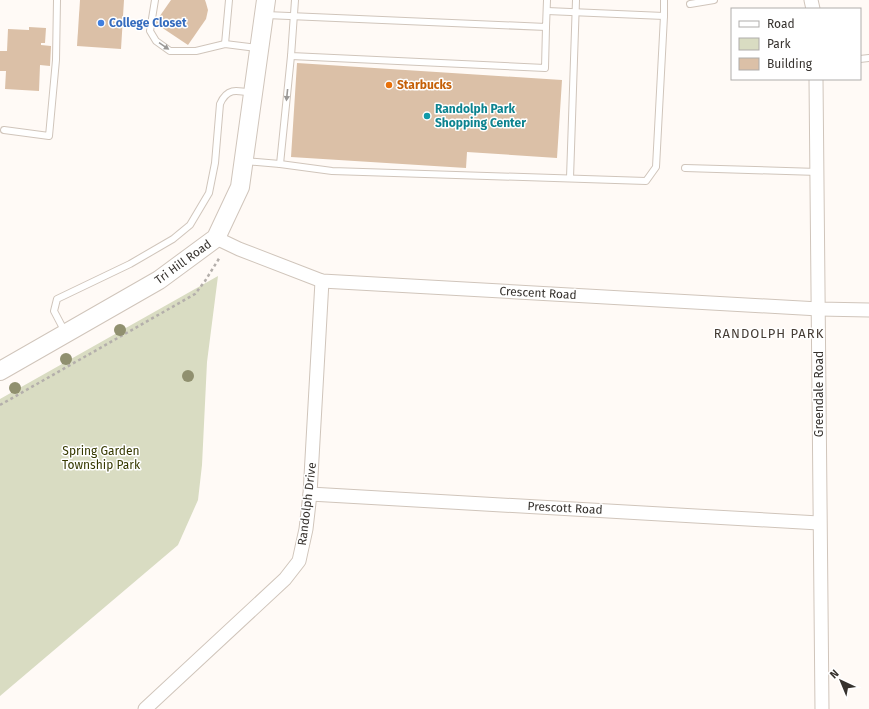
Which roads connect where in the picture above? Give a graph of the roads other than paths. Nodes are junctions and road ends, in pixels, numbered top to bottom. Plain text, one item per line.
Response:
1 (57, 0) edge
2 (155, 0) edge
3 (229, 0) edge
4 (295, 0) edge
5 (547, 0) edge
6 (576, 0) edge
7 (664, 0) edge
8 (714, 0) edge
9 (690, 4) dead end
10 (265, 7) edge
11 (547, 11) junction
12 (576, 13) junction
13 (294, 16) junction
14 (664, 16) junction
15 (546, 27) junction
16 (225, 44) junction
17 (260, 48) junction
18 (291, 56) junction
19 (816, 80) edge
20 (253, 93) junction
21 (4, 130) dead end
22 (244, 161) junction
23 (280, 164) junction
24 (685, 168) dead end
25 (818, 172) junction
26 (570, 178) junction
27 (222, 241) junction
28 (322, 281) junction
29 (820, 309) junction
30 (869, 310) edge
31 (66, 334) junction
32 (0, 371) edge
33 (310, 494) junction
34 (819, 523) junction
35 (145, 709) edge
36 (822, 709) edge

1 - 21 lane
2 -> 16 lane
3 - 16 lane
4 - 13 lane
5 - 11 lane
6 - 12 lane
7 - 14 lane
8 - 9 lane
10 - 13 lane
10 - 17 street, Tri Hill Road
11 - 12 lane
11 - 15 lane
12 - 14 lane
12 - 26 lane
13 - 15 lane
13 - 18 lane
14 - 26 lane
15 - 18 lane
16 - 17 lane
17 - 20 street, Tri Hill Road
18 -> 23 lane
19 - 25 street, Greendale Road
20 - 22 street, Tri Hill Road
20 - 31 lane
22 - 23 lane
22 - 27 street, Tri Hill Road
23 - 26 lane
24 - 25 lane
25 - 29 street, Greendale Road
27 - 28 street, Crescent Road
27 - 31 street, Tri Hill Road
28 - 29 street, Crescent Road
28 - 33 street, Randolph Drive
29 - 30 street, Crescent Road
29 - 34 street, Greendale Road
31 - 32 street, Tri Hill Road
33 - 34 street, Prescott Road
33 - 35 street, Randolph Drive
34 - 36 street, Greendale Road

